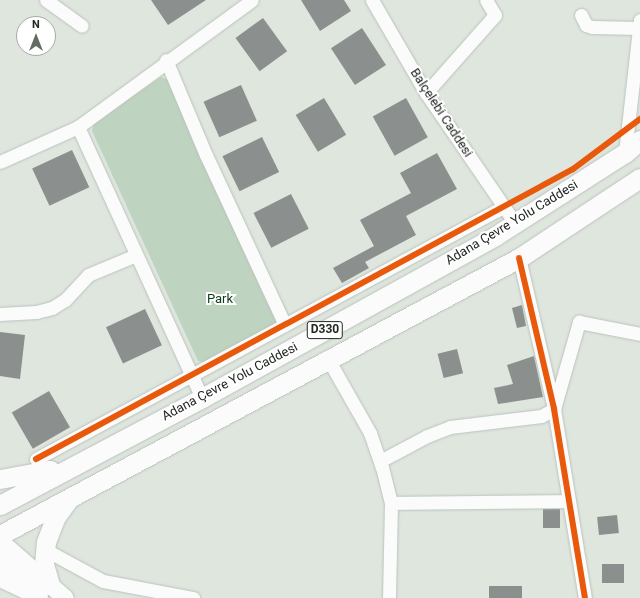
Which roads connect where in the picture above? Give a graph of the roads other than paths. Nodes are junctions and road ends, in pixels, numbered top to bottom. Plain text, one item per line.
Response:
1 (46, 0) edge
2 (252, 0) edge
3 (372, 0) edge
4 (486, 0) edge
5 (581, 15) dead end
6 (639, 24) edge
7 (82, 26) dead end
8 (166, 60) junction
9 (426, 93) junction
10 (78, 127) junction
11 (640, 140) edge
12 (625, 153) junction
13 (0, 162) edge
14 (640, 178) edge
15 (503, 207) junction
16 (515, 223) junction
17 (136, 255) junction
18 (519, 258) junction
19 (0, 314) edge
20 (285, 325) junction
21 (640, 334) edge
22 (328, 359) junction
23 (192, 376) junction
24 (202, 398) junction
25 (554, 409) junction
26 (36, 459) dead end
27 (380, 461) junction
28 (76, 463) junction
29 (0, 479) edge
30 (71, 497) junction
31 (568, 501) junction
32 (391, 503) junction
33 (0, 505) edge
34 (0, 535) edge
35 (0, 541) edge
36 (44, 549) junction
37 (0, 561) edge
38 (0, 577) edge
39 (43, 592) edge
40 (144, 594) edge
41 (65, 598) edge
42 (193, 598) edge
43 (389, 598) edge
44 (585, 598) edge

1 - 7 street
2 - 8 street
3 - 9 street, Balçelebi Caddesi
4 - 9 street
5 - 6 street
6 - 12 street
8 - 10 street
8 - 20 street
9 - 15 street, Balçelebi Caddesi
10 - 13 street
10 - 17 street
11 - 12 highway, Adana Çevre Yolu Caddesi / D330
12 - 16 highway, Adana Çevre Yolu Caddesi / D330
14 - 18 highway, Adana Çevre Yolu Caddesi / D330
15 - 16 street, Balçelebi Caddesi
15 - 20 street
16 - 24 highway, Adana Çevre Yolu Caddesi / D330
17 - 19 street
17 - 23 street
18 - 22 highway, Adana Çevre Yolu Caddesi / D330
18 - 25 street
20 - 23 street
21 - 25 street
22 - 27 street
22 - 30 highway, Adana Çevre Yolu Caddesi / D330
23 - 24 street
23 - 26 street
24 - 28 highway, Adana Çevre Yolu Caddesi / D330
25 - 27 street
25 - 31 street
27 - 32 street
28 - 29 highway
28 - 33 highway, Adana Çevre Yolu Caddesi / D330
30 - 34 highway, Adana Çevre Yolu Caddesi / D330
30 - 36 highway
31 - 32 street
31 - 44 street
32 - 43 street
35 - 39 main road
36 - 39 highway
36 - 40 street
37 - 39 main road
38 - 39 highway
39 - 41 main road
40 - 42 street

